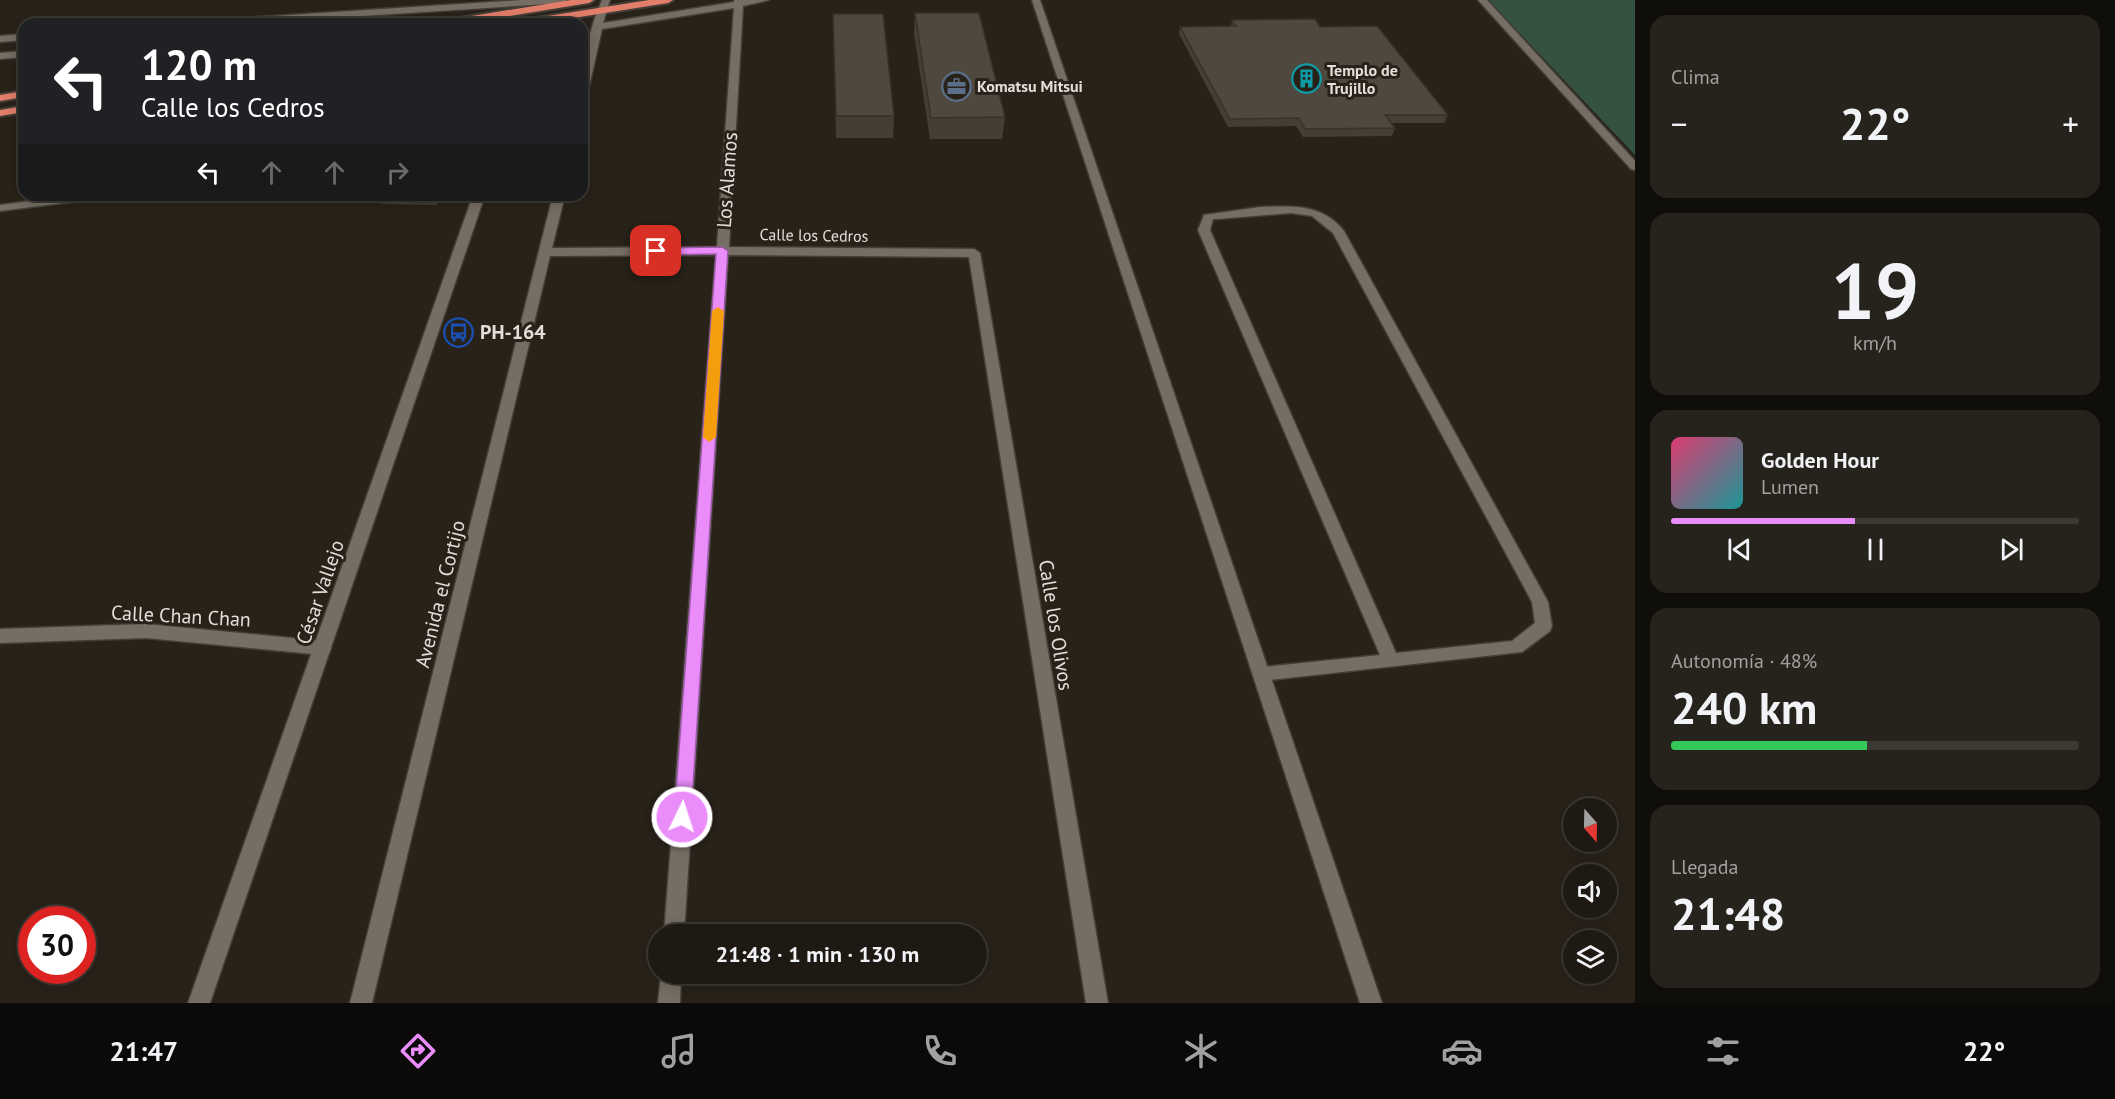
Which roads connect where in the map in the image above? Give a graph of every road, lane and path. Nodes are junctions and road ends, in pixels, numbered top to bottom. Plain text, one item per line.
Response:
1 (562, 0) edge
2 (589, 0) edge
3 (606, 0) edge
4 (668, 0) edge
5 (765, 0) edge
6 (1036, 0) edge
7 (1482, 0) edge
8 (738, 2) edge
9 (601, 10) junction
10 (287, 18) edge
11 (479, 18) edge
12 (556, 18) edge
13 (598, 27) junction
14 (18, 38) edge
15 (0, 39) edge
16 (18, 54) edge
17 (0, 56) edge
18 (588, 70) edge
19 (18, 95) edge
20 (0, 98) edge
21 (18, 110) edge
22 (0, 113) edge
23 (1635, 167) edge
24 (55, 201) edge
25 (477, 201) edge
26 (558, 201) edge
27 (0, 208) edge
28 (722, 251) junction
29 (546, 252) junction
30 (974, 253) joint
31 (0, 636) edge
32 (323, 648) junction
33 (1391, 660) junction
34 (1262, 674) junction
35 (675, 924) edge
36 (670, 984) edge
37 (199, 1003) edge
38 (361, 1003) edge
39 (669, 1003) edge
40 (1097, 1003) edge
41 (1371, 1003) edge

1 - 10 street
2 - 11 highway
3 - 9 street
4 - 9 highway
5 - 8 street
6 - 34 street
7 - 23 street
8 - 13 street
8 - 28 street, Los Alamos
9 - 12 highway
9 - 13 street
13 - 18 street
14 - 15 street
16 - 17 street
19 - 20 highway
21 - 22 highway
24 - 27 street
25 - 32 street, César Vallejo
26 - 29 street, Avenida el Cortijo
28 - 29 street, Calle los Cedros
28 - 30 street, Calle los Cedros
28 - 35 street, Los Alamos
29 - 38 street, Avenida el Cortijo
30 - 40 street, Calle los Olivos
31 - 32 street, Calle Chan Chan
32 - 37 street, César Vallejo
33 - 33 street
33 - 34 street
34 - 41 street
36 - 39 street

